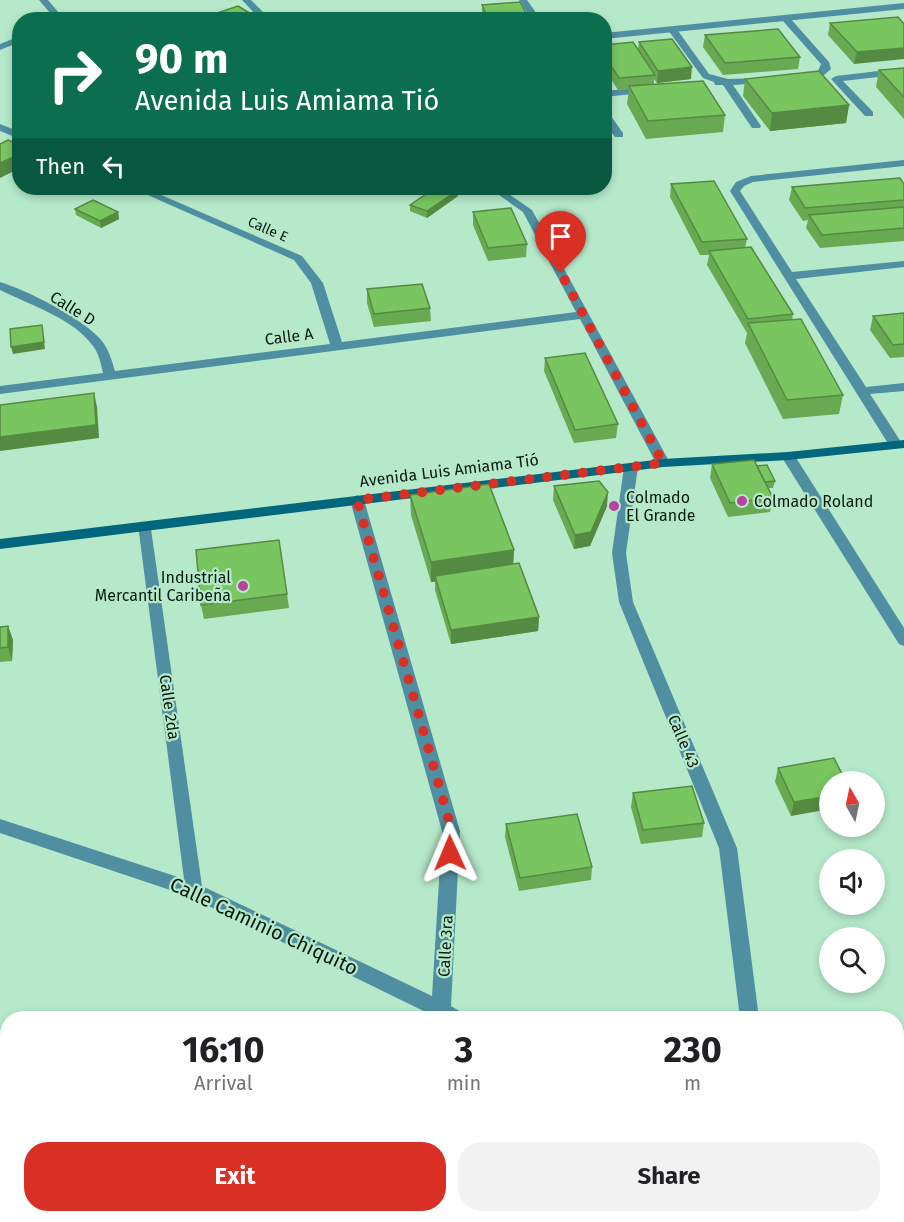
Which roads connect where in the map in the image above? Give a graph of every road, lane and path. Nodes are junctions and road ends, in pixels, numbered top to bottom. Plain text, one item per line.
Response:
1 (43, 0) edge
2 (246, 0) edge
3 (878, 0) edge
4 (904, 6) edge
5 (886, 8) junction
6 (54, 12) edge
7 (259, 12) edge
8 (786, 19) junction
9 (673, 30) junction
10 (612, 35) edge
11 (826, 69) junction
12 (904, 71) edge
13 (836, 79) junction
14 (726, 82) junction
15 (704, 84) edge
16 (660, 88) edge
17 (612, 93) edge
18 (869, 114) dead end
19 (612, 125) edge
20 (756, 126) dead end
21 (619, 135) dead end
22 (904, 163) edge
23 (153, 195) edge
24 (504, 195) edge
25 (904, 264) edge
26 (789, 276) junction
27 (0, 286) edge
28 (583, 315) junction
29 (337, 346) junction
30 (110, 375) junction
31 (904, 387) edge
32 (0, 390) edge
33 (863, 392) junction
34 (900, 444) edge
35 (788, 456) junction
36 (663, 463) junction
37 (631, 467) junction
38 (357, 500) junction
39 (145, 525) junction
40 (0, 544) edge
41 (904, 640) edge
42 (0, 826) edge
43 (194, 890) junction
44 (441, 1011) edge
45 (447, 1011) edge
46 (749, 1011) edge

1 - 6 street
2 - 7 street
3 - 5 street
4 - 5 street
5 - 8 street
8 - 9 street
8 - 11 street
9 - 10 street
9 - 14 street
11 - 13 street
11 - 14 street
12 - 13 street
13 - 18 street
14 - 15 street
14 - 20 street
16 - 17 street
19 - 21 street
22 - 26 street
23 - 29 street, Calle E
24 - 28 street
25 - 26 street
26 - 33 street
27 - 30 street, Calle D
28 - 29 street, Calle A
28 - 36 street
29 - 30 street, Calle A
30 - 32 street, Calle A
31 - 33 street
33 - 34 street
34 - 35 main road, Avenida Luis Amiama Tió
35 - 36 main road, Avenida Luis Amiama Tió
35 - 41 street
36 - 37 main road, Avenida Luis Amiama Tió
37 - 38 main road, Avenida Luis Amiama Tió
37 - 46 street, Calle 43
38 - 39 main road, Avenida Luis Amiama Tió
38 - 45 street, Calle 3ra
39 - 40 main road, Avenida Luis Amiama Tió
39 - 43 street, Calle 2da
42 - 43 street, Calle Caminio Chiquito
43 - 44 street, Calle Caminio Chiquito

